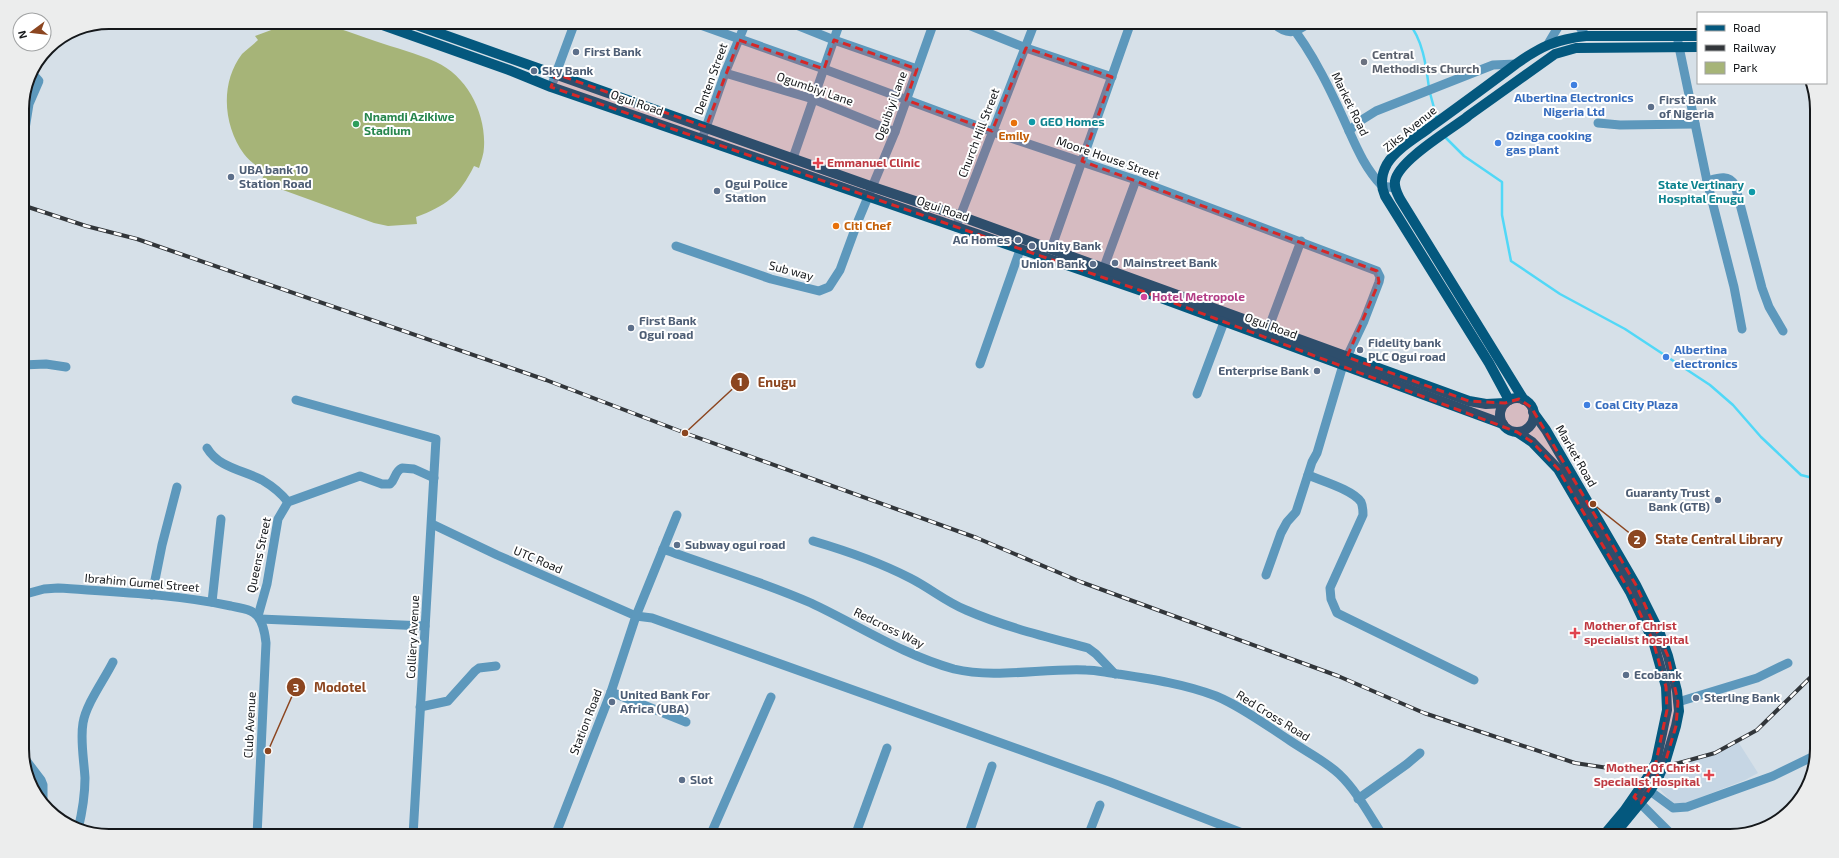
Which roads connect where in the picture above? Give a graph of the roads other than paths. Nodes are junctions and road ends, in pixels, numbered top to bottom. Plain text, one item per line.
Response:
1 (394, 29) edge
2 (428, 29) edge
3 (572, 29) edge
4 (710, 29) edge
5 (743, 29) edge
6 (806, 29) edge
7 (838, 29) edge
8 (931, 29) edge
9 (978, 29) edge
10 (1033, 29) edge
11 (1129, 29) edge
12 (1281, 29) edge
13 (1299, 29) edge
14 (1558, 29) edge
15 (1581, 29) edge
16 (1296, 31) junction
17 (1678, 35) junction
18 (1586, 36) junction
19 (1697, 36) edge
20 (739, 40) junction
21 (834, 40) junction
22 (1548, 44) junction
23 (1678, 46) junction
24 (1697, 47) edge
25 (1026, 48) junction
26 (773, 52) joint
27 (1516, 64) junction
28 (824, 69) junction
29 (917, 69) junction
30 (725, 73) junction
31 (556, 74) junction
32 (36, 77) edge
33 (1112, 77) junction
34 (551, 87) junction
35 (31, 94) edge
36 (813, 99) junction
37 (906, 100) junction
38 (1598, 123) dead end
39 (1695, 124) junction
40 (706, 127) junction
41 (992, 131) junction
42 (1349, 131) junction
43 (895, 132) junction
44 (702, 139) junction
45 (793, 158) junction
46 (1082, 161) junction
47 (1136, 180) junction
48 (1707, 181) junction
49 (1382, 186) junction
50 (873, 187) junction
51 (1395, 188) junction
52 (868, 196) junction
53 (960, 216) junction
54 (956, 227) junction
55 (1301, 241) junction
56 (676, 246) dead end
57 (1051, 249) junction
58 (1020, 250) junction
59 (1104, 267) junction
60 (1224, 322) junction
61 (1269, 327) junction
62 (1742, 329) dead end
63 (1783, 331) dead end
64 (1345, 361) junction
65 (980, 364) dead end
66 (29, 365) edge
67 (66, 367) dead end
68 (1197, 394) dead end
69 (296, 400) dead end
70 (1524, 400) junction
71 (1507, 402) junction
72 (1533, 412) junction
73 (1503, 424) junction
74 (1518, 432) junction
75 (207, 448) dead end
76 (1308, 475) junction
77 (434, 478) junction
78 (177, 487) dead end
79 (288, 502) junction
80 (677, 515) dead end
81 (221, 519) dead end
82 (432, 524) junction
83 (814, 541) dead end
84 (663, 549) junction
85 (1266, 575) dead end
86 (29, 594) edge
87 (152, 595) junction
88 (212, 602) junction
89 (636, 616) junction
90 (259, 618) junction
91 (425, 626) junction
92 (113, 662) dead end
93 (1788, 663) dead end
94 (496, 666) dead end
95 (1115, 674) junction
96 (1474, 680) dead end
97 (610, 692) junction
98 (772, 697) dead end
99 (1678, 702) junction
100 (420, 707) junction
101 (686, 722) dead end
102 (887, 748) dead end
103 (1420, 753) dead end
104 (1809, 759) edge
105 (1661, 763) junction
106 (992, 766) dead end
107 (32, 768) edge
108 (1654, 776) junction
109 (1650, 792) junction
110 (43, 794) edge
111 (1358, 799) junction
112 (1637, 800) junction
113 (1100, 805) dead end
114 (79, 823) edge
115 (257, 829) edge
116 (413, 829) edge
117 (558, 829) edge
118 (713, 829) edge
119 (858, 829) edge
120 (970, 829) edge
121 (1091, 829) edge
122 (1232, 829) edge
123 (1378, 829) edge
124 (1609, 829) edge
125 (1618, 829) edge
126 (1666, 829) edge

1 - 34 main road, Ogui Road
2 - 31 main road, Ogui Road
3 - 31 street
4 - 20 street, Denten Street
5 - 20 street, Denten Street
6 - 21 street
7 - 21 street
8 - 29 street, Oguibiyi Lane
9 - 25 street
10 - 25 street, Church Hill Street
11 - 33 street
12 - 16 street
13 - 16 street
14 - 22 street
15 - 18 street
16 - 42 street, Market Road
17 - 18 main road, Ziks Avenue
17 - 19 main road, Ziks Avenue
17 - 23 street
18 - 22 main road, Ziks Avenue
20 - 26 street, Denten Street
20 - 30 street, Denten Street
21 - 28 street
21 - 29 street
22 - 27 main road, Ziks Avenue
23 - 24 main road, Ziks Avenue
23 - 39 street
23 - 51 main road, Ziks Avenue
25 - 33 street
25 - 41 street, Church Hill Street
26 - 28 street, Moore House Street
27 - 42 street
27 - 49 main road, Ziks Avenue
28 - 36 street
28 - 37 street, Moore House Street
29 - 37 street, Oguibiyi Lane
30 - 36 street, Ogumbiyi Lane
30 - 40 street, Denten Street
31 - 34 street
31 - 40 main road, Ogui Road
32 - 35 street
33 - 46 street
34 - 44 main road, Ogui Road
36 - 43 street, Ogumbiyi Lane
36 - 45 street
37 - 41 street, Moore House Street
37 - 43 street, Oguibiyi Lane
38 - 39 street
39 - 48 street
40 - 44 street, Denten Street
40 - 45 main road, Ogui Road
41 - 46 street, Moore House Street
41 - 53 street, Church Hill Street
42 - 49 street, Market Road
43 - 50 street, Oguibiyi Lane
44 - 52 main road, Ogui Road
45 - 50 main road, Ogui Road
46 - 47 street, Moore House Street
46 - 57 street
47 - 55 street, Moore House Street
47 - 59 street
48 - 62 street
48 - 63 street
49 - 51 street
49 - 71 main road
50 - 52 street, Oguibiyi Lane
50 - 53 main road, Ogui Road
51 - 70 main road
52 - 54 main road, Ogui Road
52 - 56 street, Sub way
53 - 54 street, Church Hill Street
53 - 57 main road, Ogui Road
54 - 58 main road, Ogui Road
55 - 61 street
55 - 64 street, Moore House Street
57 - 59 main road, Ogui Road
58 - 60 main road, Ogui Road
58 - 65 street
59 - 61 main road, Ogui Road
60 - 64 main road, Ogui Road
60 - 68 street
61 - 64 main road, Ogui Road
64 - 71 main road, Ogui Road
64 - 73 main road, Ogui Road
64 - 76 street
66 - 67 street
69 - 77 street, Colliery Avenue
70 - 71 main road
70 - 72 main road
71 - 73 main road
72 - 74 main road
72 - 99 main road, Market Road
73 - 74 main road
74 - 105 main road, Market Road
75 - 79 street
76 - 85 street
76 - 96 street
77 - 79 street
77 - 82 street, Colliery Avenue
78 - 87 street
79 - 90 street, Queens Street
80 - 84 street, Station Road
81 - 88 street
82 - 89 street, UTC Road
82 - 91 street, Colliery Avenue
83 - 95 street
84 - 89 street, Station Road
84 - 95 street, Redcross Way
86 - 87 street, Ibrahim Gumel Street
87 - 88 street, Ibrahim Gumel Street
88 - 90 street, Ibrahim Gumel Street
89 - 97 street, Station Road
89 - 122 street, UTC Road
90 - 91 street, Ibrahim Gumel Street
90 - 115 street, Club Avenue
91 - 100 street, Colliery Avenue
92 - 114 street
93 - 99 street
94 - 100 street
95 - 111 street, Red Cross Road
97 - 101 street
97 - 117 street, Station Road
98 - 118 street
99 - 105 main road, Market Road
100 - 116 street, Colliery Avenue
102 - 119 street
103 - 111 street
104 - 109 street
105 - 108 main road, Market Road, bridge
106 - 120 street
107 - 110 street
108 - 109 main road, Market Road
108 - 112 main road, Market Road
109 - 112 main road, Market Road
111 - 123 street, Red Cross Road
112 - 124 main road, Market Road
112 - 125 main road, Market Road
112 - 126 street
113 - 121 street

